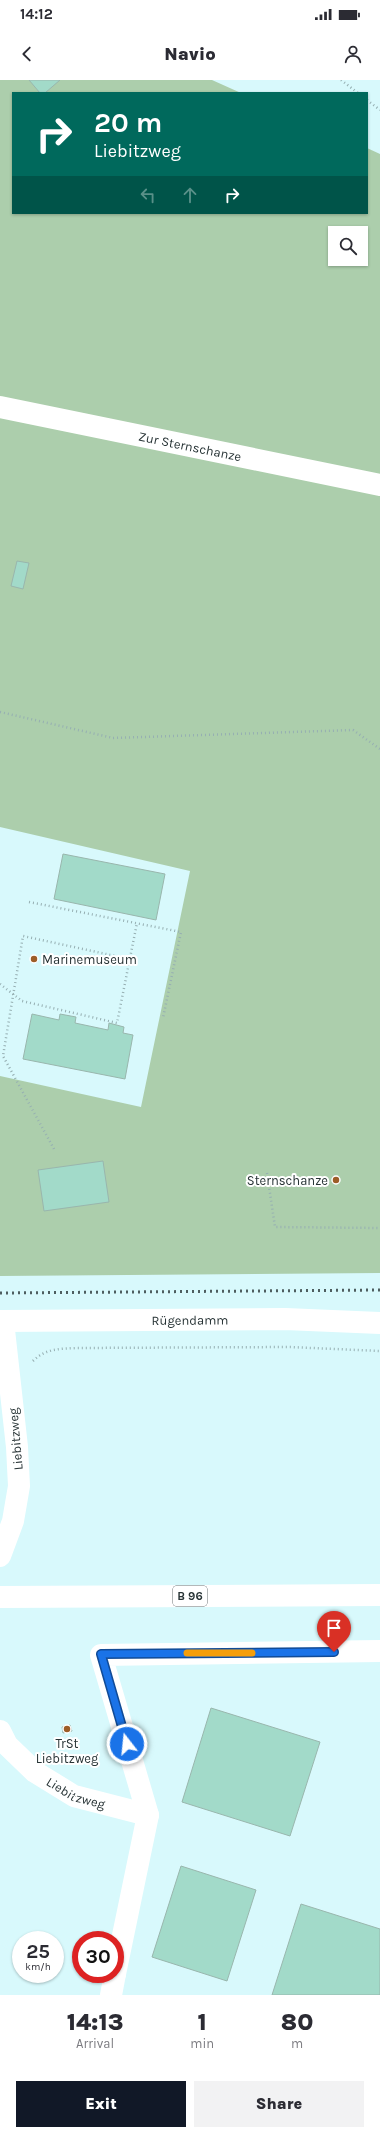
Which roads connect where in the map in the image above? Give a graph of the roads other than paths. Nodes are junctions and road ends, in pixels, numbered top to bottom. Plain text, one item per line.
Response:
1 (0, 407) edge
2 (380, 485) edge
3 (1, 1321) edge
4 (380, 1323) edge
5 (0, 1556) edge
6 (380, 1595) edge
7 (0, 1597) edge
8 (380, 1651) edge
9 (0, 1731) edge
10 (148, 1815) junction
11 (124, 1931) edge
12 (114, 1983) edge
13 (112, 1995) edge

1 - 2 main road, Zur Sternschanze
3 - 4 main road, Rügendamm
3 - 5 main road, Liebitzweg
6 - 7 main road, B 96
8 - 10 main road
9 - 10 main road, Liebitzweg
10 - 11 main road
12 - 13 main road

